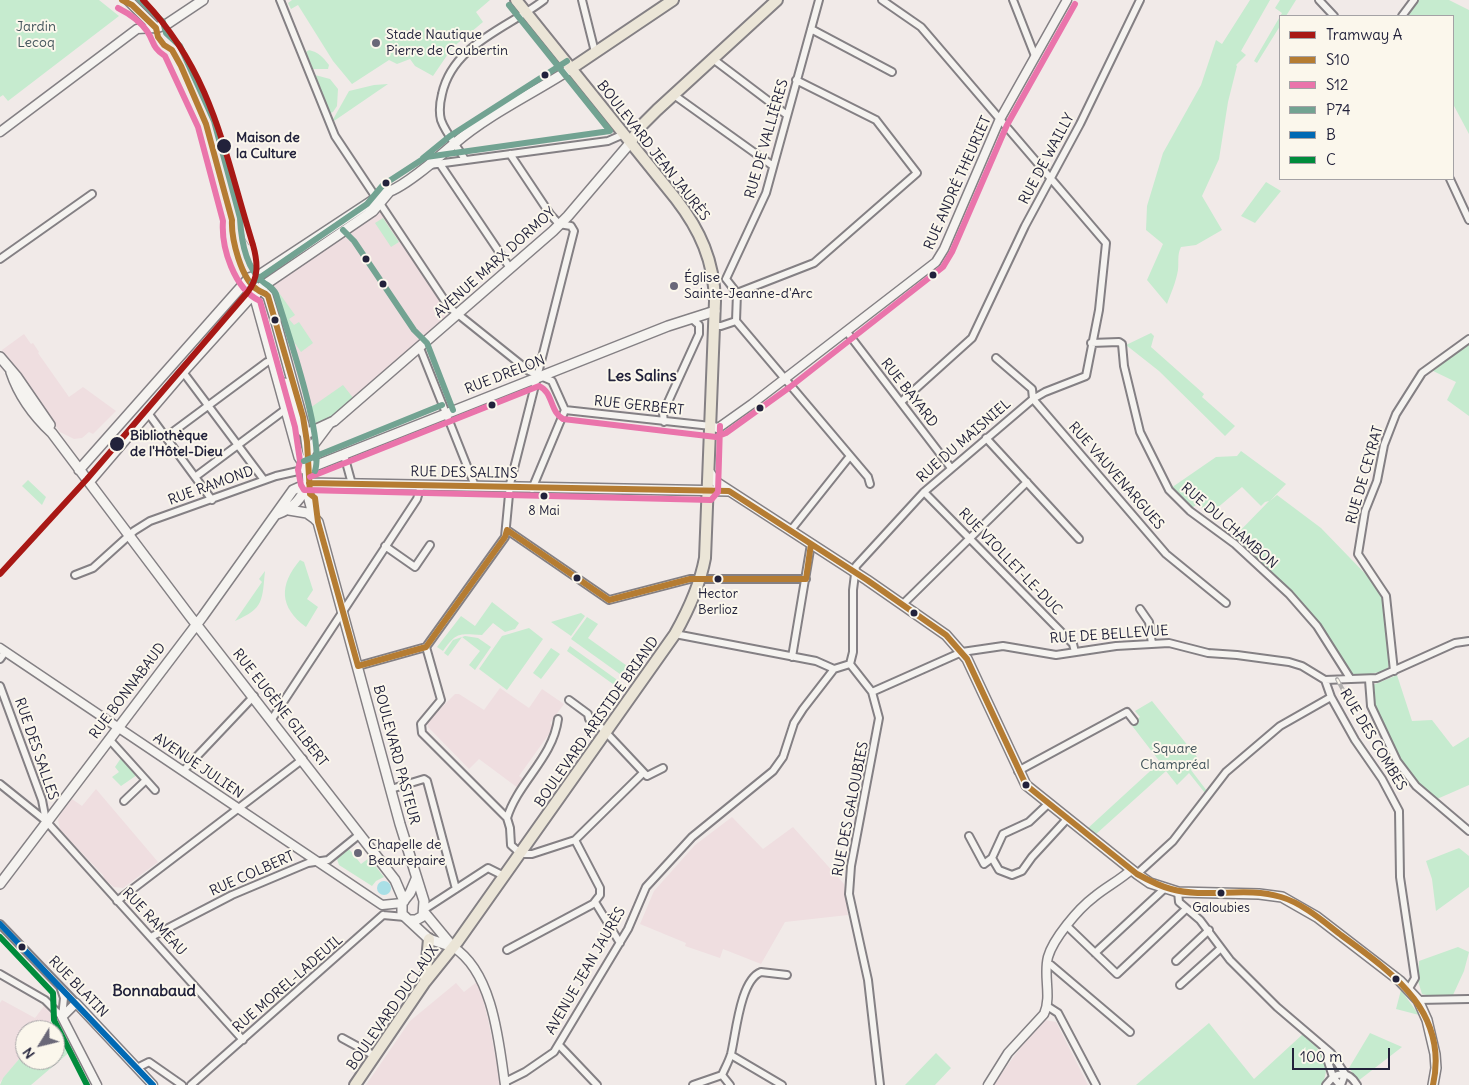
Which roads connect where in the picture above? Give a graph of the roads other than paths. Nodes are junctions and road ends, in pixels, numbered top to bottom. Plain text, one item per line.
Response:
1 (122, 0) edge
2 (203, 0) edge
3 (280, 0) edge
4 (516, 0) edge
5 (544, 0) edge
6 (582, 0) edge
7 (673, 0) edge
8 (777, 0) edge
9 (819, 0) edge
10 (882, 0) edge
11 (1013, 0) edge
12 (1067, 0) edge
13 (1140, 0) edge
14 (1319, 0) edge
15 (1414, 0) edge
16 (130, 2) edge
17 (526, 12) junction
18 (1333, 15) edge
19 (1403, 15) edge
20 (156, 28) junction
21 (811, 29) junction
22 (595, 52) junction
23 (1035, 56) junction
24 (713, 59) junction
25 (572, 68) junction
26 (892, 72) dead end
27 (796, 80) junction
28 (674, 95) junction
29 (787, 115) junction
30 (1000, 119) junction
31 (639, 128) junction
32 (0, 132) edge
33 (624, 134) junction
34 (631, 142) junction
35 (455, 143) junction
36 (510, 154) junction
37 (465, 160) junction
38 (453, 162) junction
39 (440, 164) junction
40 (429, 165) junction
41 (773, 166) junction
42 (450, 176) junction
43 (1052, 178) junction
44 (1450, 180) edge
45 (92, 194) dead end
46 (378, 201) junction
47 (568, 216) junction
48 (1469, 220) edge
49 (559, 224) junction
50 (571, 226) junction
51 (1, 255) edge
52 (510, 268) junction
53 (714, 279) junction
54 (726, 279) junction
55 (253, 284) junction
56 (737, 293) junction
57 (715, 310) junction
58 (458, 314) junction
59 (691, 318) junction
60 (736, 321) junction
61 (715, 326) junction
62 (847, 332) junction
63 (1469, 339) edge
64 (1091, 343) junction
65 (420, 348) junction
66 (0, 358) edge
67 (996, 358) dead end
68 (273, 360) junction
69 (183, 372) junction
70 (538, 377) junction
71 (785, 380) junction
72 (1033, 399) junction
73 (901, 402) junction
74 (208, 406) junction
75 (286, 409) junction
76 (565, 410) junction
77 (445, 412) junction
78 (148, 413) junction
79 (664, 422) junction
80 (330, 424) junction
81 (711, 426) junction
82 (306, 434) junction
83 (166, 438) junction
84 (986, 438) junction
85 (238, 445) junction
86 (308, 452) junction
87 (344, 455) junction
88 (850, 456) junction
89 (951, 468) junction
90 (307, 469) junction
91 (79, 470) junction
92 (710, 472) junction
93 (195, 477) junction
94 (264, 480) junction
95 (89, 482) junction
96 (1026, 482) junction
97 (308, 483) junction
98 (352, 484) junction
99 (870, 484) dead end
100 (421, 485) junction
101 (475, 486) junction
102 (510, 487) junction
103 (532, 488) junction
104 (709, 491) junction
105 (729, 491) junction
106 (924, 492) junction
107 (212, 500) junction
108 (288, 510) junction
109 (277, 514) junction
110 (316, 520) junction
111 (507, 530) junction
112 (791, 530) junction
113 (128, 535) junction
114 (1079, 538) dead end
115 (969, 539) junction
116 (811, 544) junction
117 (430, 545) dead end
118 (385, 546) junction
119 (856, 572) junction
120 (75, 575) dead end
121 (806, 579) junction
122 (700, 580) junction
123 (1226, 603) dead end
124 (902, 604) junction
125 (1140, 609) dead end
126 (343, 610) junction
127 (197, 624) junction
128 (676, 634) junction
129 (1469, 642) edge
130 (1152, 644) junction
131 (426, 647) junction
132 (2, 650) edge
133 (962, 652) junction
134 (1075, 652) junction
135 (792, 657) junction
136 (0, 659) edge
137 (850, 664) junction
138 (358, 666) junction
139 (834, 669) junction
140 (1394, 671) junction
141 (1350, 678) junction
142 (1325, 680) junction
143 (1369, 680) junction
144 (0, 686) edge
145 (872, 692) junction
146 (254, 696) junction
147 (1331, 697) junction
148 (569, 700) dead end
149 (272, 719) junction
150 (558, 719) dead end
151 (589, 719) dead end
152 (1134, 720) dead end
153 (118, 727) junction
154 (602, 729) junction
155 (108, 740) junction
156 (303, 759) junction
157 (662, 768) dead end
158 (184, 770) junction
159 (1018, 771) junction
160 (644, 773) junction
161 (146, 780) junction
162 (0, 784) edge
163 (392, 789) junction
164 (155, 790) dead end
165 (124, 801) dead end
166 (43, 802) junction
167 (1048, 804) junction
168 (28, 808) junction
169 (239, 808) junction
170 (507, 818) junction
171 (1067, 819) junction
172 (46, 821) junction
173 (1469, 831) edge
174 (360, 834) junction
175 (969, 836) dead end
176 (575, 840) junction
177 (521, 854) junction
178 (992, 858) junction
179 (318, 861) junction
180 (1134, 872) junction
181 (504, 876) junction
182 (416, 879) junction
183 (0, 884) edge
184 (456, 889) junction
185 (1164, 889) junction
186 (1178, 892) junction
187 (404, 900) junction
188 (117, 901) junction
189 (595, 902) junction
190 (382, 905) junction
191 (424, 908) junction
192 (1186, 909) junction
193 (383, 916) junction
194 (407, 918) junction
195 (0, 924) edge
196 (1067, 926) junction
197 (1209, 930) junction
198 (151, 937) junction
199 (428, 939) junction
200 (620, 944) junction
201 (453, 947) junction
202 (1221, 948) junction
203 (507, 950) dead end
204 (1095, 953) junction
205 (1176, 961) dead end
206 (1047, 964) junction
207 (0, 974) edge
208 (787, 974) dead end
209 (425, 982) junction
210 (1180, 985) dead end
211 (61, 988) junction
212 (1408, 990) junction
213 (1469, 999) edge
214 (1418, 1000) junction
215 (76, 1003) junction
216 (1047, 1006) junction
217 (62, 1017) junction
218 (1130, 1032) dead end
219 (342, 1038) dead end
220 (243, 1040) junction
221 (559, 1045) junction
222 (1323, 1048) junction
223 (731, 1055) junction
224 (375, 1056) junction
225 (137, 1068) junction
226 (1345, 1074) junction
227 (722, 1076) junction
228 (1333, 1077) junction
229 (505, 1084) edge
230 (97, 1085) edge
231 (153, 1085) edge
232 (182, 1085) edge
233 (191, 1085) edge
234 (355, 1085) edge
235 (596, 1085) edge
236 (693, 1085) edge
237 (730, 1085) edge
238 (782, 1085) edge
239 (880, 1085) edge
240 (988, 1085) edge
241 (1096, 1085) edge
242 (1326, 1085) edge
243 (1341, 1085) edge
244 (1357, 1085) edge
245 (1433, 1085) edge

1 - 16 main road
2 - 20 main road
3 - 46 street
4 - 17 main road, BOULEVARD JEAN JAURÈS
5 - 17 street
6 - 22 street
7 - 22 main road
8 - 24 main road, AVENUE MARX DORMOY
9 - 21 street, RUE DE VALLIÈRES
10 - 30 street
11 - 23 street
12 - 23 street, RUE ANDRÉ THEURIET
13 - 43 street, RUE DE WAILLY
14 - 18 street
15 - 19 street
16 - 20 main road
17 - 25 main road, BOULEVARD JEAN JAURÈS
17 - 35 street
20 - 32 street
21 - 26 street
21 - 27 street, RUE DE VALLIÈRES
22 - 25 main road
23 - 30 street, RUE ANDRÉ THEURIET
24 - 28 main road, AVENUE MARX DORMOY
24 - 29 street
25 - 33 main road, BOULEVARD JEAN JAURÈS
25 - 35 main road
27 - 29 street, RUE DE VALLIÈRES
27 - 56 street
28 - 31 main road, AVENUE MARX DORMOY
28 - 41 street
29 - 41 street, RUE DE VALLIÈRES
30 - 43 street
30 - 62 street, RUE ANDRÉ THEURIET
31 - 33 main road, AVENUE MARX DORMOY
31 - 34 main road, AVENUE MARX DORMOY
33 - 34 main road, BOULEVARD JEAN JAURÈS
33 - 36 street
34 - 47 main road, AVENUE MARX DORMOY
34 - 53 main road, BOULEVARD JEAN JAURÈS
35 - 37 street
35 - 40 main road
36 - 37 street
36 - 49 street
37 - 38 street
38 - 39 street
38 - 42 street
39 - 40 street
39 - 42 street
40 - 46 main road
41 - 54 street, RUE DE VALLIÈRES
42 - 52 street
43 - 64 street
43 - 73 street, RUE DE WAILLY
44 - 48 street
45 - 51 street
46 - 55 main road
46 - 55 main road
46 - 58 street
47 - 49 main road, AVENUE MARX DORMOY
47 - 50 street
49 - 50 street
49 - 52 main road, AVENUE MARX DORMOY
50 - 70 street
52 - 58 main road, AVENUE MARX DORMOY
53 - 54 street
53 - 57 main road, BOULEVARD JEAN JAURÈS
54 - 56 street
55 - 68 main road, BOULEVARD PASTEUR
55 - 69 main road
55 - 82 main road, BOULEVARD PASTEUR
55 - 91 main road
56 - 60 street
57 - 59 main road, RUE DRELON
57 - 61 main road, BOULEVARD JEAN JAURÈS
58 - 65 main road, AVENUE MARX DORMOY
58 - 70 street
59 - 70 main road, RUE DRELON
59 - 79 street
60 - 61 street
60 - 71 street
61 - 81 main road, BOULEVARD JEAN JAURÈS
62 - 71 street, RUE ANDRÉ THEURIET
62 - 73 street, RUE BAYARD
63 - 140 street, RUE DE CEYRAT
64 - 72 street, RUE DU MAISNIEL
64 - 141 street, RUE DU CHAMBON
65 - 77 street
65 - 80 main road, AVENUE MARX DORMOY
66 - 91 main road, RUE EUGÈNE GILBERT
67 - 72 street, RUE VAUVENARGUES
68 - 74 street
68 - 75 main road, BOULEVARD PASTEUR
68 - 82 main road, BOULEVARD PASTEUR
69 - 74 street
69 - 78 main road
70 - 76 street
70 - 77 main road, RUE DRELON
70 - 102 street
71 - 81 street, RUE ANDRÉ THEURIET
71 - 88 street
72 - 84 street, RUE DU MAISNIEL
72 - 123 street, RUE VAUVENARGUES
73 - 89 street, RUE BAYARD
74 - 83 street
74 - 85 street
75 - 85 street
75 - 90 main road, BOULEVARD PASTEUR
76 - 79 street, RUE GERBERT
76 - 103 street
77 - 87 main road, RUE DRELON
77 - 101 street
78 - 83 street
78 - 95 main road
79 - 81 street, RUE GERBERT
80 - 82 main road, AVENUE MARX DORMOY
80 - 86 main road, AVENUE MARX DORMOY
81 - 92 main road, BOULEVARD JEAN JAURÈS
82 - 86 main road, BOULEVARD PASTEUR
83 - 93 street
84 - 89 street, RUE DU MAISNIEL
84 - 96 street
85 - 93 street
85 - 94 street
86 - 90 main road, BOULEVARD PASTEUR
87 - 90 main road, RUE DRELON
87 - 98 street
88 - 99 street
88 - 112 street
89 - 106 street, RUE DU MAISNIEL
90 - 94 street, RUE RAMOND
90 - 97 main road, BOULEVARD PASTEUR
91 - 95 main road, RUE EUGÈNE GILBERT
92 - 104 main road, BOULEVARD JEAN JAURÈS
92 - 105 main road
93 - 107 street
94 - 107 street, RUE RAMOND
95 - 113 main road, RUE EUGÈNE GILBERT
96 - 114 street
96 - 115 street
97 - 98 main road, RUE DES SALINS
97 - 108 main road
97 - 109 main road, RUE BONNABAUD
97 - 110 main road, BOULEVARD PASTEUR
98 - 100 main road, RUE DES SALINS
100 - 101 main road, RUE DES SALINS
100 - 118 street
101 - 102 main road, RUE DES SALINS
102 - 103 main road, RUE DES SALINS
102 - 111 street
103 - 104 main road, RUE DES SALINS
104 - 105 main road
104 - 122 main road, BOULEVARD ARISTIDE BRIAND
105 - 112 main road
106 - 115 street, RUE VIOLLET-LE-DUC
106 - 119 street, RUE DU MAISNIEL
107 - 113 street, RUE RAMOND
108 - 109 main road
108 - 110 main road
109 - 127 main road, RUE BONNABAUD
110 - 126 main road, BOULEVARD PASTEUR
111 - 122 street
111 - 131 street
112 - 116 main road
113 - 120 street, RUE RAMOND
113 - 127 main road, RUE EUGÈNE GILBERT
115 - 124 street
115 - 134 street, RUE VIOLLET-LE-DUC
116 - 119 main road
116 - 121 street
117 - 118 street
118 - 126 street
119 - 124 main road
119 - 137 street
121 - 122 street
121 - 135 street
122 - 128 main road, BOULEVARD ARISTIDE BRIAND
124 - 133 main road
125 - 130 street
126 - 138 main road, BOULEVARD PASTEUR
126 - 149 street
127 - 146 main road, RUE EUGÈNE GILBERT
127 - 153 main road, RUE BONNABAUD
128 - 135 street
128 - 154 main road, BOULEVARD ARISTIDE BRIAND
129 - 140 street
130 - 134 street, RUE DE BELLEVUE
130 - 142 street, RUE DE BELLEVUE
131 - 138 street
131 - 170 street
132 - 136 street
132 - 153 street, AVENUE JULIEN
133 - 134 street, RUE DE BELLEVUE
133 - 145 street, RUE DE BELLEVUE
133 - 159 main road
135 - 139 street
137 - 139 street
137 - 145 street, RUE DES GALOUBIES
138 - 163 main road, BOULEVARD PASTEUR
139 - 200 street, AVENUE JEAN JAURÈS
140 - 143 street
141 - 142 street
141 - 143 street
142 - 147 street, RUE DES COMBES
143 - 173 street
144 - 166 street, RUE DES SALLES
145 - 239 street, RUE DES GALOUBIES
146 - 149 main road, RUE EUGÈNE GILBERT
146 - 158 street
147 - 180 street
147 - 212 street, RUE DES COMBES
148 - 151 street
149 - 156 main road, RUE EUGÈNE GILBERT
150 - 170 street
152 - 159 street
153 - 155 main road, RUE BONNABAUD
153 - 158 street, AVENUE JULIEN
154 - 160 street
154 - 177 main road, BOULEVARD ARISTIDE BRIAND
155 - 161 street
155 - 172 main road, RUE BONNABAUD
156 - 169 street
156 - 174 main road, RUE EUGÈNE GILBERT
157 - 160 street
158 - 169 street, AVENUE JULIEN
159 - 167 main road
160 - 176 street
161 - 164 street
161 - 165 street
162 - 168 street, RUE RAMEAU
163 - 182 main road, BOULEVARD PASTEUR
163 - 184 street
166 - 168 street
166 - 172 street, RUE DES SALLES
167 - 171 main road
167 - 178 street
168 - 172 street, RUE RAMEAU
169 - 179 street, AVENUE JULIEN
169 - 188 street
170 - 177 street
171 - 178 street
171 - 180 main road
172 - 183 main road, RUE BONNABAUD
172 - 188 street, RUE RAMEAU
174 - 179 street, RUE COLBERT
174 - 187 main road, RUE EUGÈNE GILBERT
175 - 178 street
176 - 177 street
176 - 189 street
177 - 181 main road, BOULEVARD ARISTIDE BRIAND
179 - 190 street, AVENUE JULIEN
179 - 198 street, RUE COLBERT
180 - 185 main road
180 - 196 street
181 - 184 street
181 - 201 main road, BOULEVARD ARISTIDE BRIAND
182 - 187 main road
182 - 191 main road, BOULEVARD PASTEUR
184 - 191 street
185 - 186 main road
185 - 204 street
186 - 192 street
186 - 212 main road
187 - 190 street
187 - 191 main road
187 - 194 main road
188 - 198 street, RUE RAMEAU
189 - 200 street
189 - 203 street
190 - 193 street
191 - 194 main road
191 - 201 main road, BOULEVARD PASTEUR
192 - 197 street
192 - 204 street
193 - 194 street
193 - 220 street, RUE MOREL-LADEUIL
194 - 199 main road
195 - 211 street, RUE BLATIN
196 - 204 street
196 - 206 street
197 - 202 street
197 - 205 street
198 - 220 street, RUE RAMEAU
199 - 201 main road
199 - 209 main road
200 - 221 street, AVENUE JEAN JAURÈS
201 - 209 main road, BOULEVARD DUCLAUX
201 - 229 street
202 - 210 street
202 - 222 street
206 - 216 street
206 - 218 street
207 - 217 street
208 - 223 street
209 - 224 main road, BOULEVARD DUCLAUX
211 - 215 street, RUE BLATIN
211 - 217 street
212 - 214 main road
213 - 214 street
214 - 245 main road
215 - 217 street
215 - 225 street, RUE BLATIN
216 - 240 street
216 - 241 street
217 - 230 street
219 - 224 street
220 - 233 street, RUE MOREL-LADEUIL
221 - 229 street, AVENUE JEAN JAURÈS
221 - 235 street
222 - 226 street
222 - 228 street
223 - 227 street
223 - 238 street
224 - 234 main road, BOULEVARD DUCLAUX
225 - 231 street, RUE BLATIN
225 - 232 street
226 - 228 street
226 - 243 street
226 - 244 street
227 - 236 street
227 - 237 street
228 - 242 street
228 - 243 street

